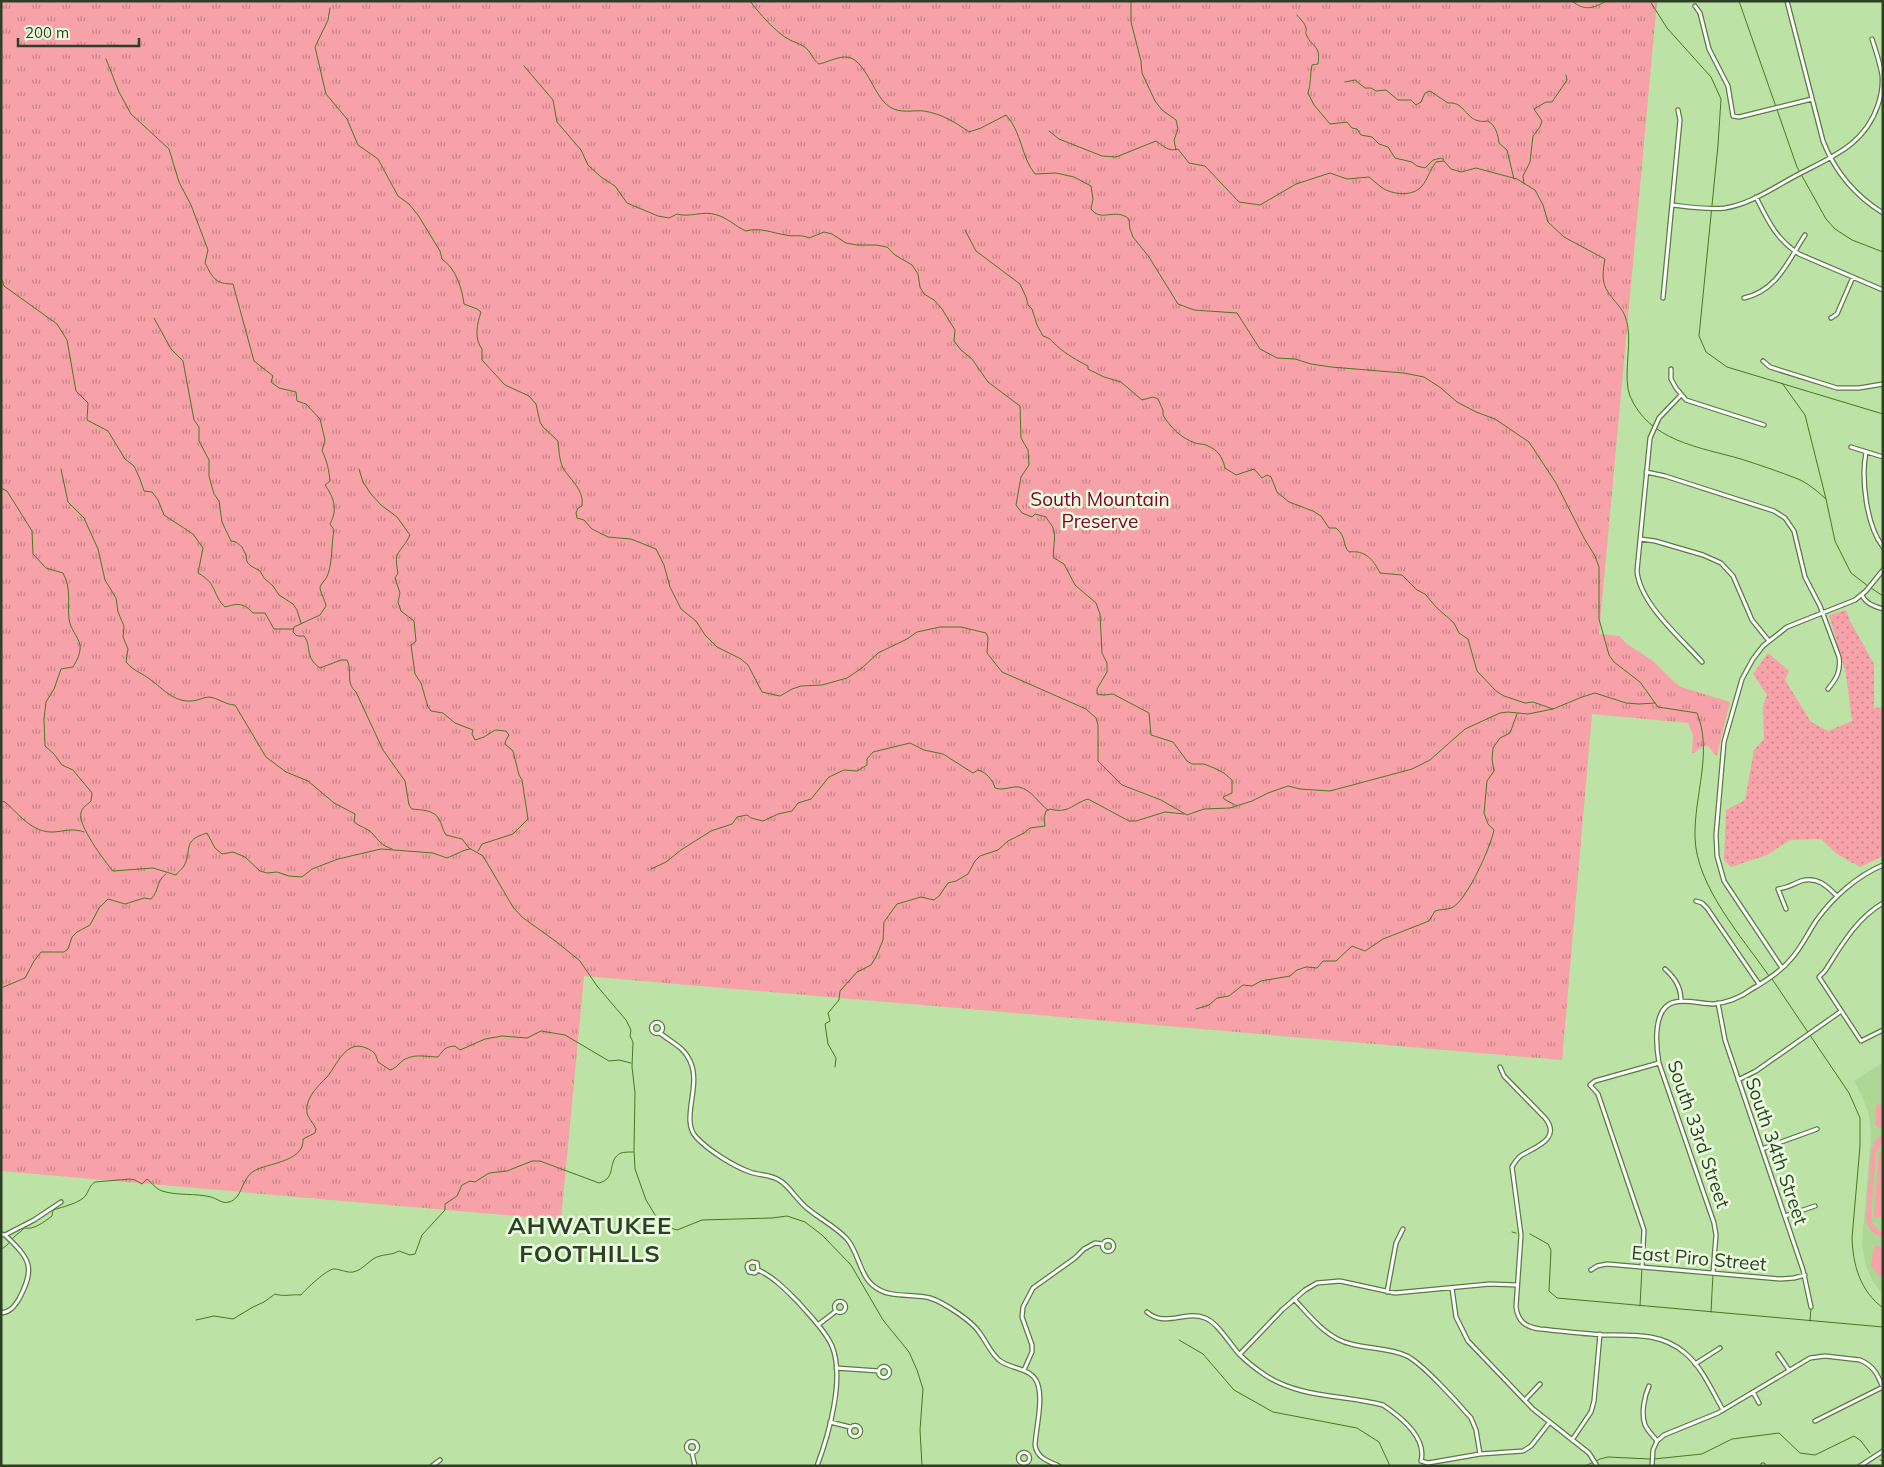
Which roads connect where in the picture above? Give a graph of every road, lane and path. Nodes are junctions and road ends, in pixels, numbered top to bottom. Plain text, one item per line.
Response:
1 (1787, 1) edge
2 (1695, 6) dead end
3 (1872, 38) dead end
4 (1812, 99) junction
5 (1678, 110) dead end
6 (1830, 158) junction
7 (1756, 197) junction
8 (1672, 205) junction
9 (1883, 213) edge
10 (1804, 235) dead end
11 (1794, 251) junction
12 (1853, 277) junction
13 (1883, 290) edge
14 (1664, 298) dead end
15 (1744, 298) dead end
16 (1831, 318) dead end
17 (1763, 361) dead end
18 (1670, 369) dead end
19 (1883, 384) edge
20 (1681, 395) junction
21 (1764, 425) dead end
22 (1851, 447) dead end
23 (1866, 452) junction
24 (1883, 457) edge
25 (1646, 472) junction
26 (1640, 539) junction
27 (1883, 547) edge
28 (1883, 570) edge
29 (1862, 595) junction
30 (1883, 610) edge
31 (1822, 612) junction
32 (1769, 641) junction
33 (1702, 662) dead end
34 (1828, 689) dead end
35 (1883, 865) edge
36 (1837, 896) junction
37 (1696, 901) dead end
38 (1883, 903) edge
39 (1786, 909) dead end
40 (1782, 968) junction
41 (1665, 969) dead end
42 (1759, 984) junction
43 (1681, 1001) junction
44 (1718, 1003) junction
45 (1840, 1012) junction
46 (1883, 1030) edge
47 (660, 1033) dead end
48 (1659, 1063) junction
49 (1500, 1067) dead end
50 (1738, 1080) junction
51 (1817, 1129) dead end
52 (1762, 1149) junction
53 (61, 1202) dead end
54 (1815, 1206) dead end
55 (1785, 1216) junction
56 (1403, 1229) dead end
57 (3, 1235) edge
58 (1103, 1244) dead end
59 (1642, 1267) junction
60 (758, 1270) dead end
61 (1591, 1270) dead end
62 (1713, 1273) junction
63 (1805, 1275) junction
64 (1517, 1285) junction
65 (1452, 1288) junction
66 (1387, 1292) junction
67 (1294, 1299) junction
68 (1812, 1307) dead end
69 (836, 1311) dead end
70 (1146, 1312) dead end
71 (1, 1313) edge
72 (818, 1325) junction
73 (1600, 1334) junction
74 (1720, 1348) dead end
75 (1240, 1354) junction
76 (1778, 1354) dead end
77 (1695, 1364) junction
78 (836, 1368) junction
79 (1024, 1370) junction
80 (1788, 1370) junction
81 (879, 1371) dead end
82 (1540, 1384) dead end
83 (1649, 1386) dead end
84 (1883, 1388) edge
85 (1753, 1392) junction
86 (1525, 1400) junction
87 (1759, 1403) dead end
88 (1723, 1410) junction
89 (1815, 1421) dead end
90 (830, 1422) junction
91 (1549, 1422) junction
92 (850, 1427) dead end
93 (1572, 1440) junction
94 (1658, 1441) junction
95 (1036, 1451) junction
96 (1883, 1451) edge
97 (692, 1453) dead end
98 (1480, 1454) junction
99 (1029, 1455) dead end
100 (440, 1460) dead end
101 (1652, 1464) edge
102 (432, 1466) edge
103 (695, 1466) edge
104 (818, 1466) edge
105 (1059, 1466) edge
106 (1597, 1466) edge
107 (1860, 1466) edge

1 - 4 street
2 - 4 street
3 - 6 street
4 - 6 street
5 - 8 street
6 - 7 street
6 - 9 street
7 - 8 street
7 - 11 street
8 - 14 street
10 - 11 street
11 - 12 street
11 - 15 street
12 - 13 street
12 - 16 street
17 - 19 street
18 - 20 street
20 - 21 street
20 - 25 street
22 - 23 street
23 - 24 street
23 - 27 street
25 - 26 street
25 - 31 street
26 - 32 street
26 - 33 street
28 - 29 street
29 - 30 street
29 - 31 street
31 - 32 street
31 - 34 street
32 - 40 street
35 - 36 street
36 - 39 street
36 - 40 street
37 - 42 street
38 - 45 street
40 - 42 street
41 - 43 street
42 - 44 street
43 - 44 street
43 - 48 street, South 33rd Street
44 - 50 street, South 34th Street
45 - 46 street
45 - 50 street
47 - 79 street
48 - 59 street
48 - 62 street, South 33rd Street
49 - 64 street
50 - 52 street, South 34th Street
51 - 52 street
52 - 55 street, South 34th Street
53 - 57 street
54 - 55 street
55 - 63 street, South 34th Street
56 - 66 street
57 - 71 street
58 - 79 street
59 - 61 street, East Piro Street
59 - 62 street, East Piro Street
60 - 72 street
62 - 63 street, East Piro Street
63 - 68 street, South 34th Street
64 - 65 street
64 - 73 street
65 - 66 street
65 - 86 street
66 - 67 street
67 - 75 street
67 - 98 street
69 - 72 street
70 - 75 street
72 - 78 street
73 - 77 street
73 - 93 street
74 - 77 street
75 - 98 street
76 - 80 street
77 - 88 street
78 - 81 street
78 - 90 street
79 - 95 street
80 - 84 street
80 - 85 street
82 - 86 street
83 - 94 street
84 - 89 street
85 - 87 street
85 - 88 street
86 - 91 street
88 - 94 street
90 - 92 street
90 - 104 street
91 - 93 street
91 - 98 street
93 - 106 street
94 - 101 street
95 - 99 street
95 - 105 street
96 - 107 street
97 - 103 street
100 - 102 street

